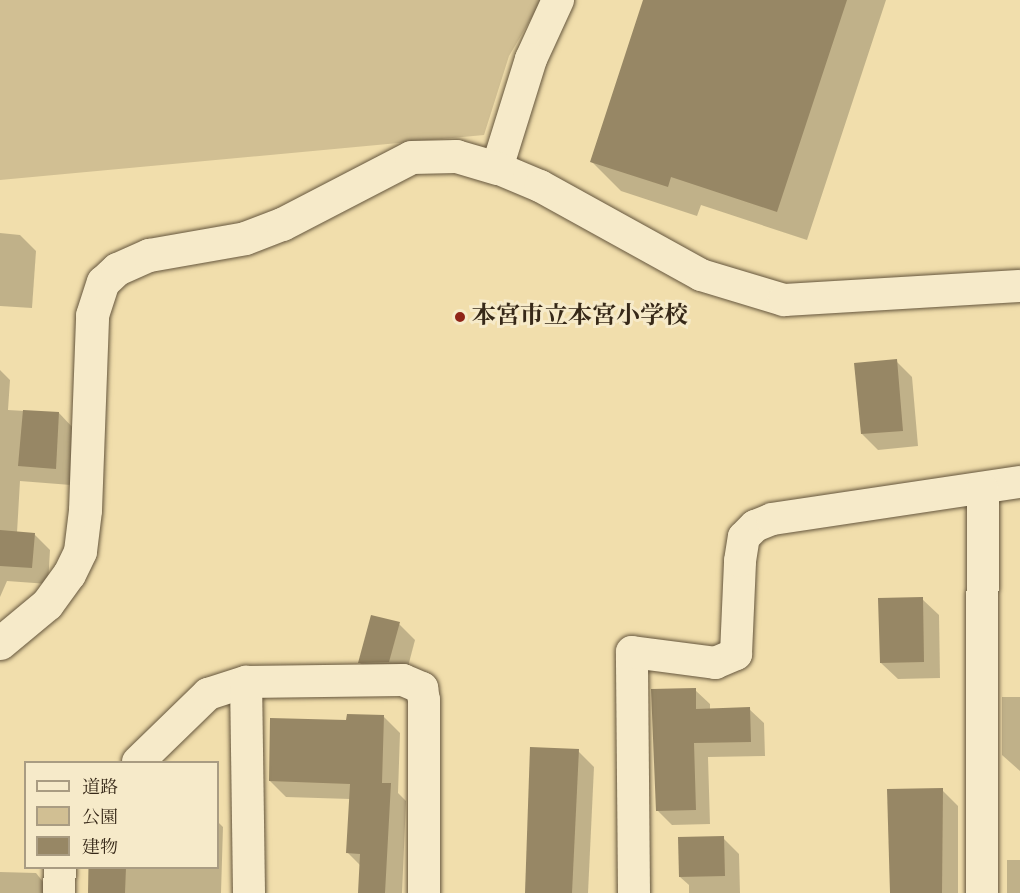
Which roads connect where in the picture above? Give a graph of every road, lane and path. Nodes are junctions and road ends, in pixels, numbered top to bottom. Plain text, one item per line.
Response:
1 (558, 0) edge
2 (497, 168) junction
3 (1020, 286) edge
4 (1020, 482) edge
5 (983, 489) junction
6 (0, 643) edge
7 (246, 682) junction
8 (139, 761) edge
9 (60, 869) edge
10 (59, 893) edge
11 (249, 893) edge
12 (423, 893) edge
13 (634, 893) edge
14 (982, 893) edge

1 - 2 street
2 - 3 street
2 - 6 street
4 - 5 street
5 - 13 street
5 - 14 street
7 - 8 street
7 - 11 street
7 - 12 street
9 - 10 street

